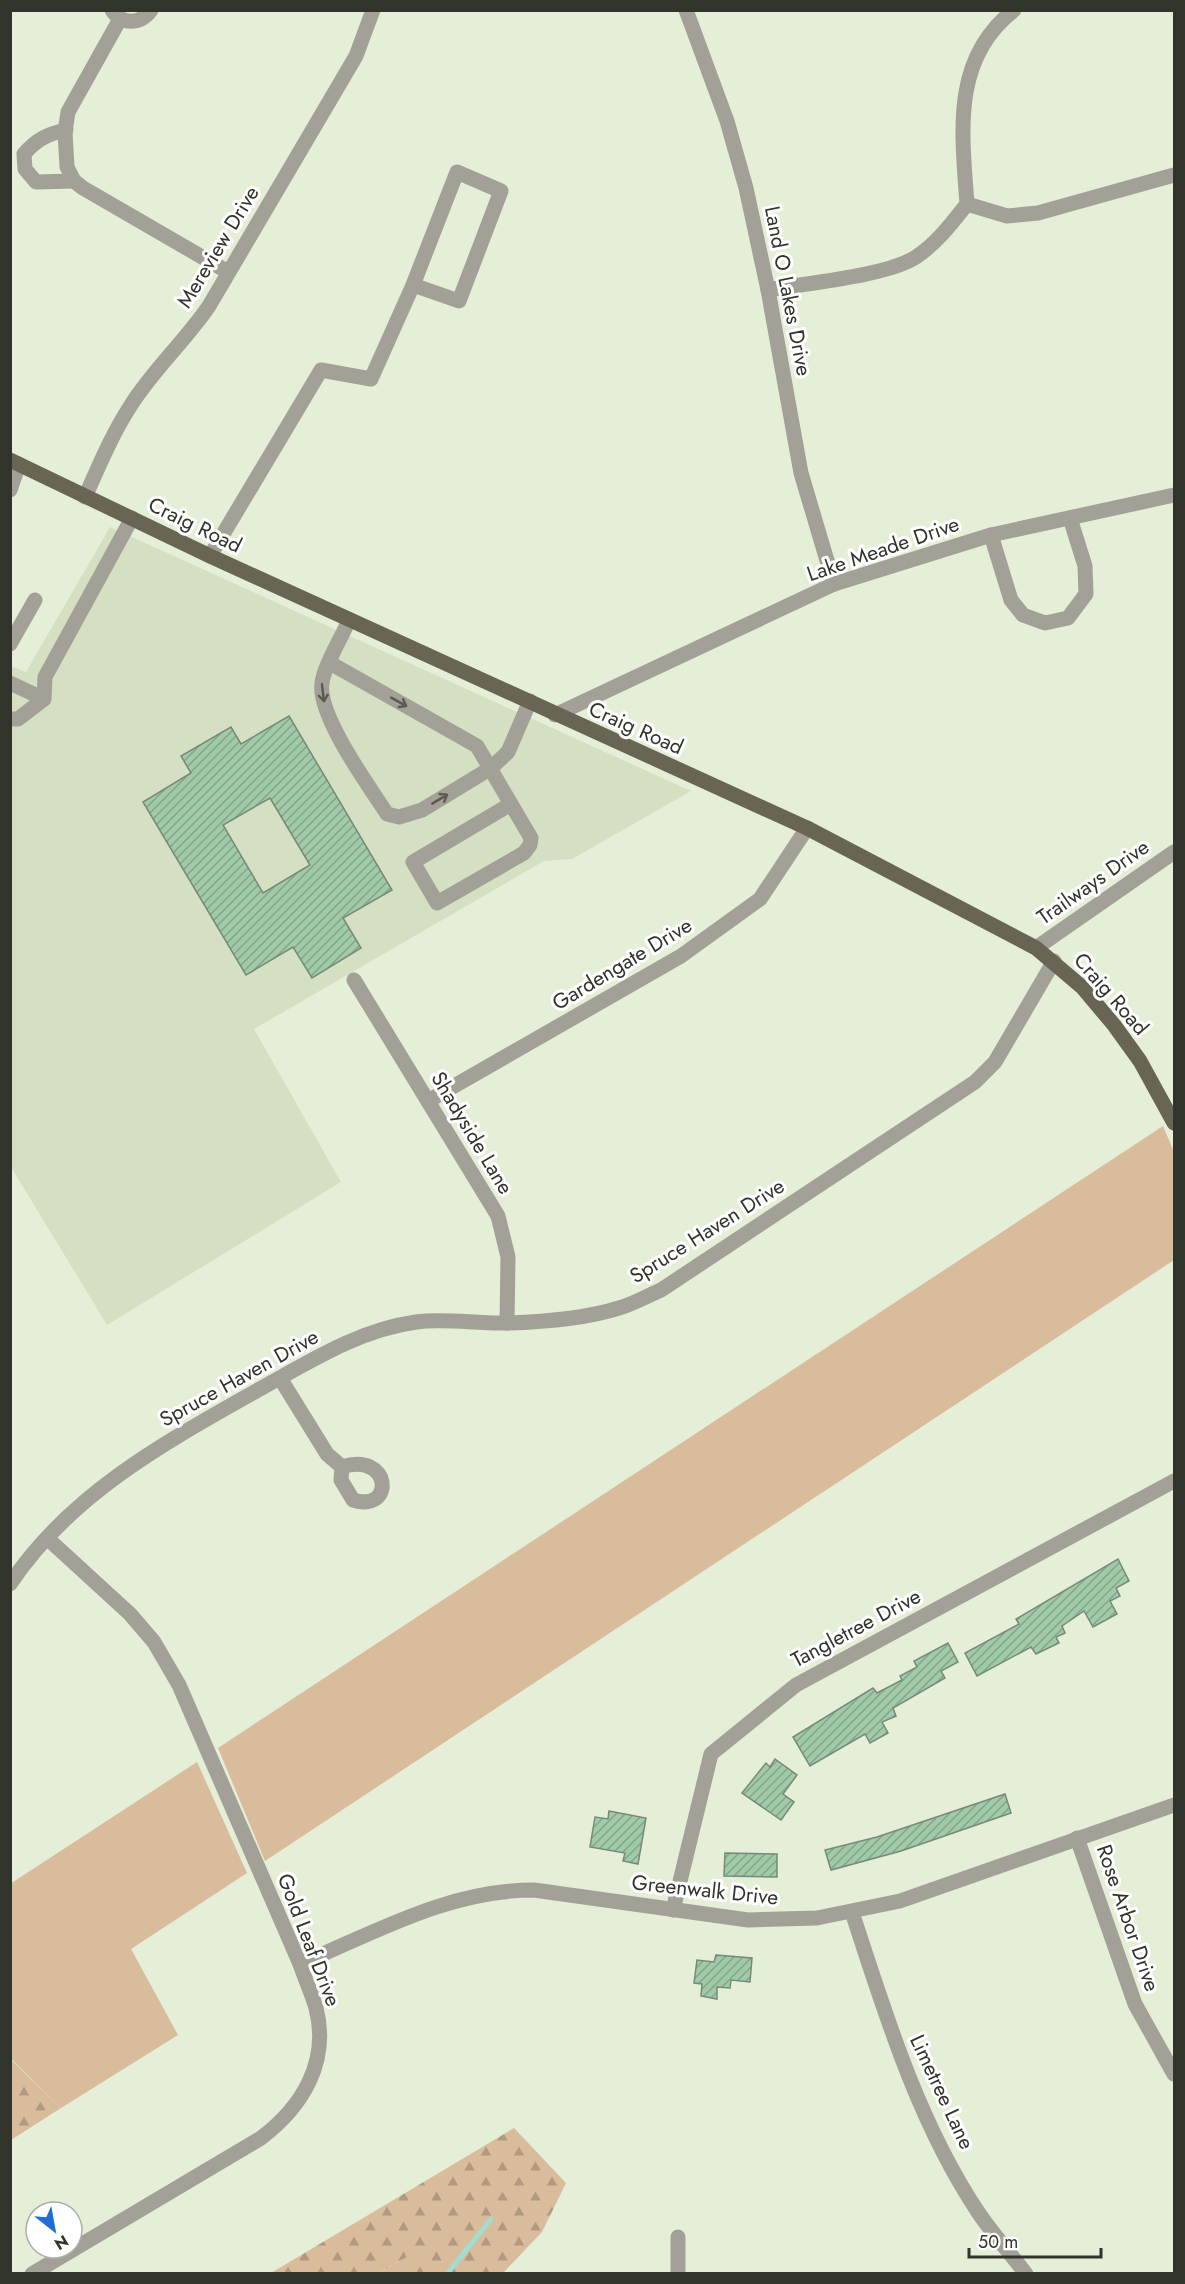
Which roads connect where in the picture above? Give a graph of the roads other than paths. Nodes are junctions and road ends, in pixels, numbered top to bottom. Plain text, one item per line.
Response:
1 (151, 10) edge
2 (373, 10) edge
3 (686, 10) edge
4 (1014, 10) edge
5 (116, 15) edge
6 (66, 130) junction
7 (1174, 175) edge
8 (74, 181) junction
9 (968, 204) junction
10 (228, 272) junction
11 (413, 285) junction
12 (768, 290) junction
13 (15, 462) edge
14 (10, 490) edge
15 (1174, 495) edge
16 (85, 496) junction
17 (132, 518) junction
18 (1070, 518) junction
19 (991, 535) junction
20 (210, 556) junction
21 (834, 584) junction
22 (35, 600) dead end
23 (350, 620) junction
24 (10, 644) edge
25 (330, 663) junction
26 (10, 683) edge
27 (44, 699) junction
28 (530, 701) junction
29 (555, 715) junction
30 (10, 719) edge
31 (491, 768) junction
32 (511, 804) junction
33 (807, 828) junction
34 (1174, 852) edge
35 (1036, 948) junction
36 (1054, 962) junction
37 (354, 980) dead end
38 (428, 1101) junction
39 (1174, 1123) edge
40 (507, 1323) junction
41 (280, 1378) junction
42 (342, 1467) dead end
43 (1174, 1481) edge
44 (47, 1538) junction
45 (10, 1584) edge
46 (1174, 1804) edge
47 (1077, 1838) junction
48 (674, 1910) junction
49 (852, 1912) junction
50 (300, 1964) junction
51 (1174, 2074) edge
52 (678, 2237) dead end
53 (32, 2274) edge
54 (678, 2274) edge
55 (1026, 2274) edge

1 - 5 street
2 - 10 street, Mereview Drive
3 - 12 street, Land O Lakes Drive
4 - 9 street
5 - 6 street
6 - 8 street
6 - 8 street
7 - 9 street
8 - 10 street
9 - 12 street
10 - 16 street, Mereview Drive
11 - 11 street
11 - 20 street
12 - 21 street, Land O Lakes Drive
13 - 14 street
13 - 16 main road, Craig Road
15 - 18 street, Lake Meade Drive
16 - 17 main road, Craig Road
17 - 20 main road, Craig Road
17 - 27 street
18 - 19 street, Lake Meade Drive
18 - 19 street
19 - 21 street, Lake Meade Drive
20 - 23 main road, Craig Road
21 - 29 street, Lake Meade Drive
22 - 24 street
23 - 25 street
23 - 28 main road, Craig Road
25 -> 31 street
25 -> 31 street
26 - 27 street
27 - 30 street
28 - 29 main road, Craig Road
28 - 31 street
29 - 33 main road, Craig Road
31 - 32 street
32 - 32 street
33 - 35 main road, Craig Road
33 - 38 street, Gardengate Drive
34 - 35 street, Trailways Drive
35 - 36 main road, Craig Road
36 - 39 main road, Craig Road
36 - 40 street, Spruce Haven Drive
37 - 38 street, Shadyside Lane
38 - 40 street, Shadyside Lane
40 - 41 street, Spruce Haven Drive
41 - 42 street
41 - 44 street, Spruce Haven Drive
43 - 48 street, Tangletree Drive
44 - 45 street, Spruce Haven Drive
44 - 50 street, Gold Leaf Drive
46 - 47 street, Greenwalk Drive
47 - 49 street, Greenwalk Drive
47 - 51 street, Rose Arbor Drive
48 - 49 street, Greenwalk Drive
48 - 50 street, Greenwalk Drive
49 - 55 street, Limetree Lane
50 - 53 street, Gold Leaf Drive
52 - 54 street

